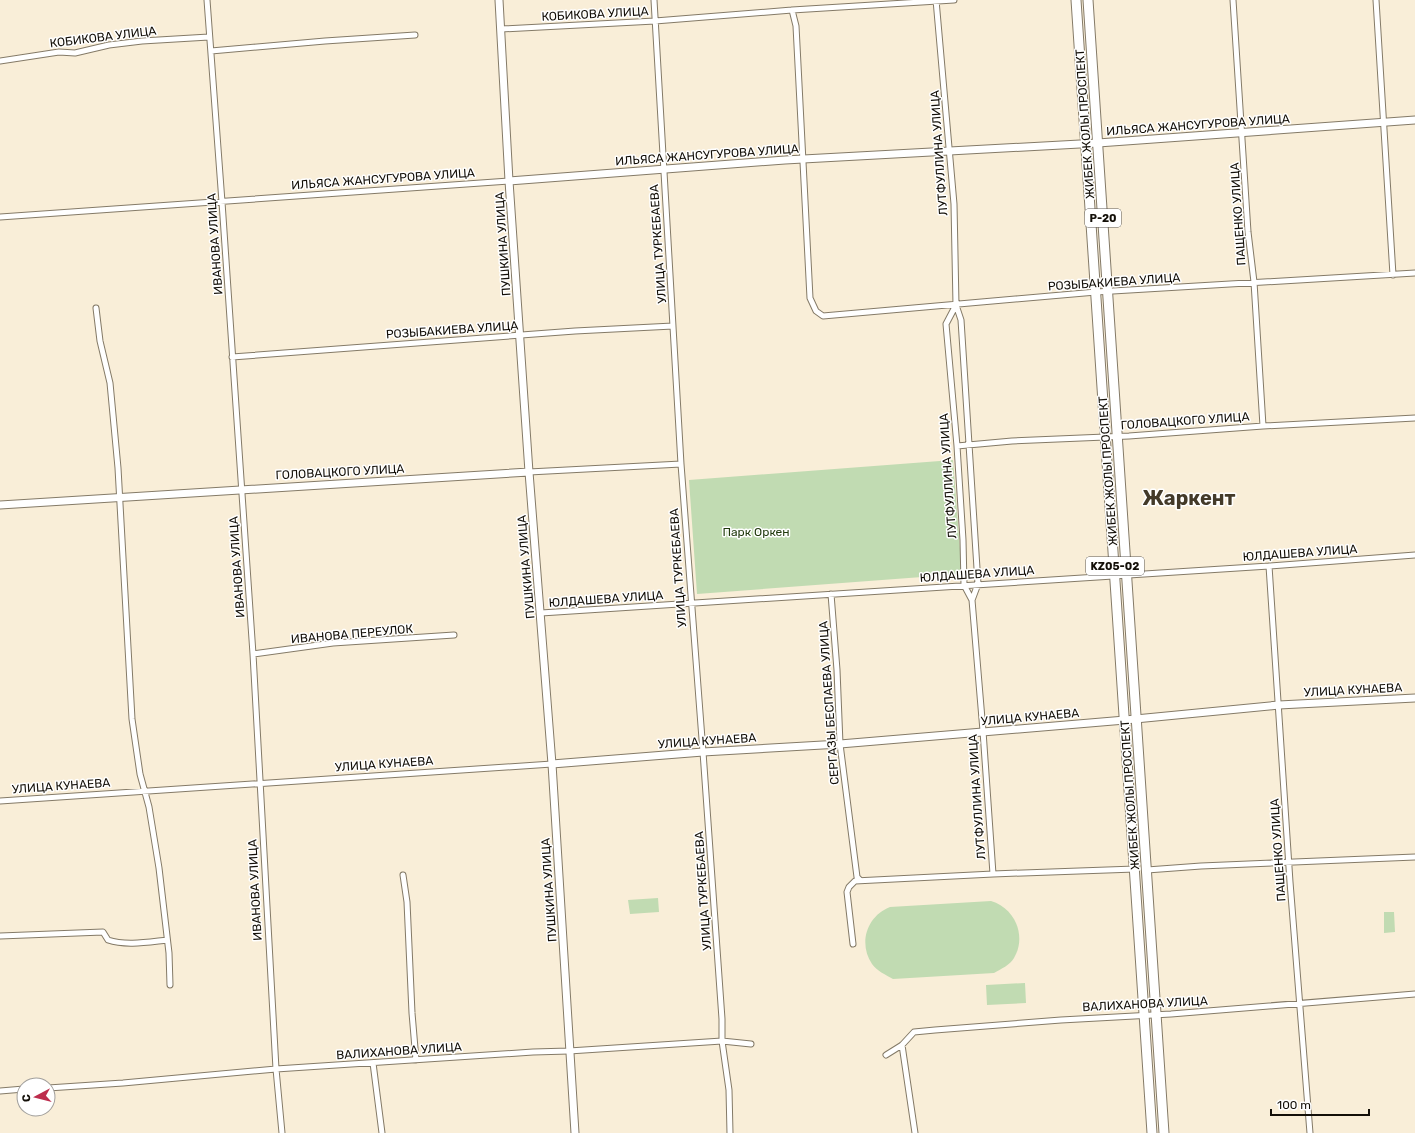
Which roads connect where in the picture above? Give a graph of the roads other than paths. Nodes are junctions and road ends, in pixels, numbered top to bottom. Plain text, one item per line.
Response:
1 (207, 0) edge
2 (499, 0) edge
3 (654, 0) edge
4 (954, 0) edge
5 (1076, 0) edge
6 (1088, 0) edge
7 (1233, 0) edge
8 (1376, 0) edge
9 (936, 1) edge
10 (792, 10) junction
11 (655, 21) junction
12 (501, 29) junction
13 (415, 35) dead end
14 (209, 37) junction
15 (211, 51) junction
16 (0, 60) edge
17 (1415, 120) edge
18 (1383, 122) junction
19 (1242, 133) junction
20 (1098, 143) junction
21 (1086, 144) junction
22 (950, 150) junction
23 (802, 159) junction
24 (663, 170) junction
25 (509, 181) junction
26 (222, 202) junction
27 (0, 217) edge
28 (1415, 274) edge
29 (1393, 275) junction
30 (1254, 282) junction
31 (1096, 292) junction
32 (1108, 292) junction
33 (956, 305) junction
34 (96, 308) dead end
35 (673, 326) junction
36 (520, 335) junction
37 (232, 357) junction
38 (1415, 418) edge
39 (1263, 426) junction
40 (1118, 436) junction
41 (1106, 437) junction
42 (970, 445) junction
43 (957, 446) junction
44 (681, 464) junction
45 (529, 472) junction
46 (241, 489) junction
47 (120, 498) junction
48 (0, 505) edge
49 (1415, 555) edge
50 (1269, 566) junction
51 (1115, 575) junction
52 (1127, 575) junction
53 (964, 584) junction
54 (978, 584) junction
55 (831, 594) junction
56 (972, 600) junction
57 (691, 603) junction
58 (541, 613) junction
59 (454, 636) dead end
60 (253, 654) junction
61 (1415, 698) edge
62 (1279, 705) junction
63 (1137, 718) junction
64 (1125, 720) junction
65 (983, 731) junction
66 (840, 744) junction
67 (703, 752) junction
68 (552, 764) junction
69 (259, 783) junction
70 (145, 792) junction
71 (0, 801) edge
72 (1415, 857) edge
73 (1289, 862) junction
74 (1135, 869) junction
75 (1147, 870) junction
76 (993, 874) junction
77 (404, 875) dead end
78 (857, 879) junction
79 (0, 936) edge
80 (167, 940) junction
81 (853, 944) dead end
82 (170, 985) dead end
83 (1415, 994) edge
84 (1299, 1003) junction
85 (1144, 1014) junction
86 (1156, 1014) junction
87 (722, 1041) junction
88 (751, 1044) dead end
89 (902, 1045) junction
90 (569, 1052) junction
91 (886, 1055) dead end
92 (416, 1060) junction
93 (373, 1063) junction
94 (276, 1069) junction
95 (56, 1088) edge
96 (16, 1090) edge
97 (0, 1091) edge
98 (282, 1133) edge
99 (382, 1133) edge
100 (574, 1133) edge
101 (730, 1133) edge
102 (915, 1133) edge
103 (1152, 1133) edge
104 (1164, 1133) edge
105 (1310, 1133) edge

1 - 14 street, ИВАНОВА УЛИЦА
2 - 12 main road, ПУШКИНА УЛИЦА
3 - 11 street, УЛИЦА ТУРКЕБАЕВА
4 - 9 street, КОБИКОВА УЛИЦА
5 - 21 highway, ЖИБЕК ЖОЛЫ ПРОСПЕКТ / KZ05-02
6 - 20 highway, ЖИБЕК ЖОЛЫ ПРОСПЕКТ / Р-20
7 - 19 street, ПАЩЕНКО УЛИЦА
8 - 18 street
9 - 10 street, КОБИКОВА УЛИЦА
9 - 22 street, ЛУТФУЛЛИНА УЛИЦА
10 - 11 street, КОБИКОВА УЛИЦА
10 - 23 street
11 - 12 street, КОБИКОВА УЛИЦА
11 - 24 street, УЛИЦА ТУРКЕБАЕВА
12 - 25 main road, ПУШКИНА УЛИЦА
13 - 15 street
14 - 15 street, ИВАНОВА УЛИЦА
14 - 16 street, КОБИКОВА УЛИЦА
15 - 26 street, ИВАНОВА УЛИЦА
17 - 18 main road, ИЛЬЯСА ЖАНСУГУРОВА УЛИЦА
18 - 19 main road, ИЛЬЯСА ЖАНСУГУРОВА УЛИЦА
18 - 29 street
19 - 20 main road, ИЛЬЯСА ЖАНСУГУРОВА УЛИЦА
19 - 30 street, ПАЩЕНКО УЛИЦА
20 - 21 main road, ИЛЬЯСА ЖАНСУГУРОВА УЛИЦА
20 - 32 highway, ЖИБЕК ЖОЛЫ ПРОСПЕКТ / Р-20
21 - 22 main road, ИЛЬЯСА ЖАНСУГУРОВА УЛИЦА
21 - 31 highway, ЖИБЕК ЖОЛЫ ПРОСПЕКТ / KZ05-02
22 - 23 main road, ИЛЬЯСА ЖАНСУГУРОВА УЛИЦА
22 - 33 street, ЛУТФУЛЛИНА УЛИЦА
23 - 24 main road, ИЛЬЯСА ЖАНСУГУРОВА УЛИЦА
23 - 33 street, РОЗЫБАКИЕВА УЛИЦА
24 - 25 main road, ИЛЬЯСА ЖАНСУГУРОВА УЛИЦА
24 - 35 street, УЛИЦА ТУРКЕБАЕВА
25 - 26 street, ИЛЬЯСА ЖАНСУГУРОВА УЛИЦА
25 - 36 main road, ПУШКИНА УЛИЦА
26 - 27 street, ИЛЬЯСА ЖАНСУГУРОВА УЛИЦА
26 - 37 street, ИВАНОВА УЛИЦА
28 - 29 street, РОЗЫБАКИЕВА УЛИЦА
29 - 30 street, РОЗЫБАКИЕВА УЛИЦА
30 - 32 street, РОЗЫБАКИЕВА УЛИЦА
30 - 39 street, ПАЩЕНКО УЛИЦА
31 - 32 street, РОЗЫБАКИЕВА УЛИЦА
31 - 33 street, РОЗЫБАКИЕВА УЛИЦА
31 - 41 highway, ЖИБЕК ЖОЛЫ ПРОСПЕКТ / KZ05-02
32 - 40 highway, ЖИБЕК ЖОЛЫ ПРОСПЕКТ / Р-20
33 - 42 street, ЛУТФУЛЛИНА УЛИЦА
33 - 43 street, ЛУТФУЛЛИНА УЛИЦА
34 - 47 street
35 - 36 street, РОЗЫБАКИЕВА УЛИЦА
35 - 44 street, УЛИЦА ТУРКЕБАЕВА
36 - 37 street, РОЗЫБАКИЕВА УЛИЦА
36 - 45 main road, ПУШКИНА УЛИЦА
37 - 46 street, ИВАНОВА УЛИЦА
38 - 39 street, ГОЛОВАЦКОГО УЛИЦА
39 - 40 street, ГОЛОВАЦКОГО УЛИЦА
40 - 41 street, ГОЛОВАЦКОГО УЛИЦА
40 - 52 highway, ЖИБЕК ЖОЛЫ ПРОСПЕКТ / KZ05-02
41 - 42 street, ГОЛОВАЦКОГО УЛИЦА
41 - 51 highway, ЖИБЕК ЖОЛЫ ПРОСПЕКТ / KZ05-02
42 - 43 street, ГОЛОВАЦКОГО УЛИЦА
42 - 54 street, ЛУТФУЛЛИНА УЛИЦА
43 - 53 street, ЛУТФУЛЛИНА УЛИЦА
44 - 45 street, ГОЛОВАЦКОГО УЛИЦА
44 - 57 street, УЛИЦА ТУРКЕБАЕВА
45 - 46 main road, ГОЛОВАЦКОГО УЛИЦА
45 - 58 main road, ПУШКИНА УЛИЦА
46 - 47 main road, ГОЛОВАЦКОГО УЛИЦА
46 - 60 street, ИВАНОВА УЛИЦА
47 - 48 main road, ГОЛОВАЦКОГО УЛИЦА
47 - 70 street
49 - 50 street, ЮЛДАШЕВА УЛИЦА
50 - 52 street, ЮЛДАШЕВА УЛИЦА
50 - 62 street, ПАЩЕНКО УЛИЦА
51 - 52 street, ЮЛДАШЕВА УЛИЦА
51 - 54 street, ЮЛДАШЕВА УЛИЦА
51 - 64 highway, ЖИБЕК ЖОЛЫ ПРОСПЕКТ / KZ05-02
52 - 63 highway, ЖИБЕК ЖОЛЫ ПРОСПЕКТ / KZ05-02
53 - 54 street, ЮЛДАШЕВА УЛИЦА
53 - 55 street, ЮЛДАШЕВА УЛИЦА
53 - 56 street, ЛУТФУЛЛИНА УЛИЦА
54 - 56 street, ЛУТФУЛЛИНА УЛИЦА
55 - 57 street, ЮЛДАШЕВА УЛИЦА
55 - 66 street, СЕРГАЗЫ БЕСПАЕВА УЛИЦА
56 - 65 street, ЛУТФУЛЛИНА УЛИЦА
57 - 58 street, ЮЛДАШЕВА УЛИЦА
57 - 67 street, УЛИЦА ТУРКЕБАЕВА
58 - 68 main road, ПУШКИНА УЛИЦА
59 - 60 street, ИВАНОВА ПЕРЕУЛОК
60 - 69 street, ИВАНОВА УЛИЦА
61 - 62 main road, УЛИЦА КУНАЕВА
62 - 63 main road, УЛИЦА КУНАЕВА
62 - 73 street, ПАЩЕНКО УЛИЦА
63 - 64 main road, УЛИЦА КУНАЕВА
63 - 75 highway, ЖИБЕК ЖОЛЫ ПРОСПЕКТ / KZ05-02
64 - 65 main road, УЛИЦА КУНАЕВА
64 - 74 highway, ЖИБЕК ЖОЛЫ ПРОСПЕКТ / KZ05-02
65 - 66 main road, УЛИЦА КУНАЕВА
65 - 76 street, ЛУТФУЛЛИНА УЛИЦА
66 - 67 main road, УЛИЦА КУНАЕВА
66 - 78 street, СЕРГАЗЫ БЕСПАЕВА УЛИЦА
67 - 68 main road, УЛИЦА КУНАЕВА
67 - 87 street, УЛИЦА ТУРКЕБАЕВА
68 - 69 street, УЛИЦА КУНАЕВА
68 - 90 main road, ПУШКИНА УЛИЦА
69 - 70 street, УЛИЦА КУНАЕВА
69 - 94 street, ИВАНОВА УЛИЦА
70 - 71 street, УЛИЦА КУНАЕВА
70 - 80 street
72 - 73 street
73 - 75 street
73 - 84 street, ПАЩЕНКО УЛИЦА
74 - 76 street
74 - 85 highway, ЖИБЕК ЖОЛЫ ПРОСПЕКТ / KZ05-02
75 - 86 highway, ЖИБЕК ЖОЛЫ ПРОСПЕКТ / KZ05-02
76 - 78 street
77 - 92 street
78 - 81 street
79 - 80 street
80 - 82 street
83 - 84 street, ВАЛИХАНОВА УЛИЦА
84 - 86 street, ВАЛИХАНОВА УЛИЦА
84 - 105 street, ПАЩЕНКО УЛИЦА
85 - 86 street, ВАЛИХАНОВА УЛИЦА
85 - 89 street, ВАЛИХАНОВА УЛИЦА
85 - 103 highway, ЖИБЕК ЖОЛЫ ПРОСПЕКТ / KZ05-02
86 - 104 highway, ЖИБЕК ЖОЛЫ ПРОСПЕКТ / KZ05-02
87 - 88 street, ВАЛИХАНОВА УЛИЦА
87 - 90 street, ВАЛИХАНОВА УЛИЦА
87 - 101 street, УЛИЦА ТУРКЕБАЕВА
89 - 91 street, ВАЛИХАНОВА УЛИЦА
89 - 102 street
90 - 92 street, ВАЛИХАНОВА УЛИЦА
90 - 100 main road, ПУШКИНА УЛИЦА
92 - 93 street, ВАЛИХАНОВА УЛИЦА
93 - 94 street, ВАЛИХАНОВА УЛИЦА
93 - 99 street
94 - 95 street, ВАЛИХАНОВА УЛИЦА
94 - 98 street, ИВАНОВА УЛИЦА
96 - 97 street

